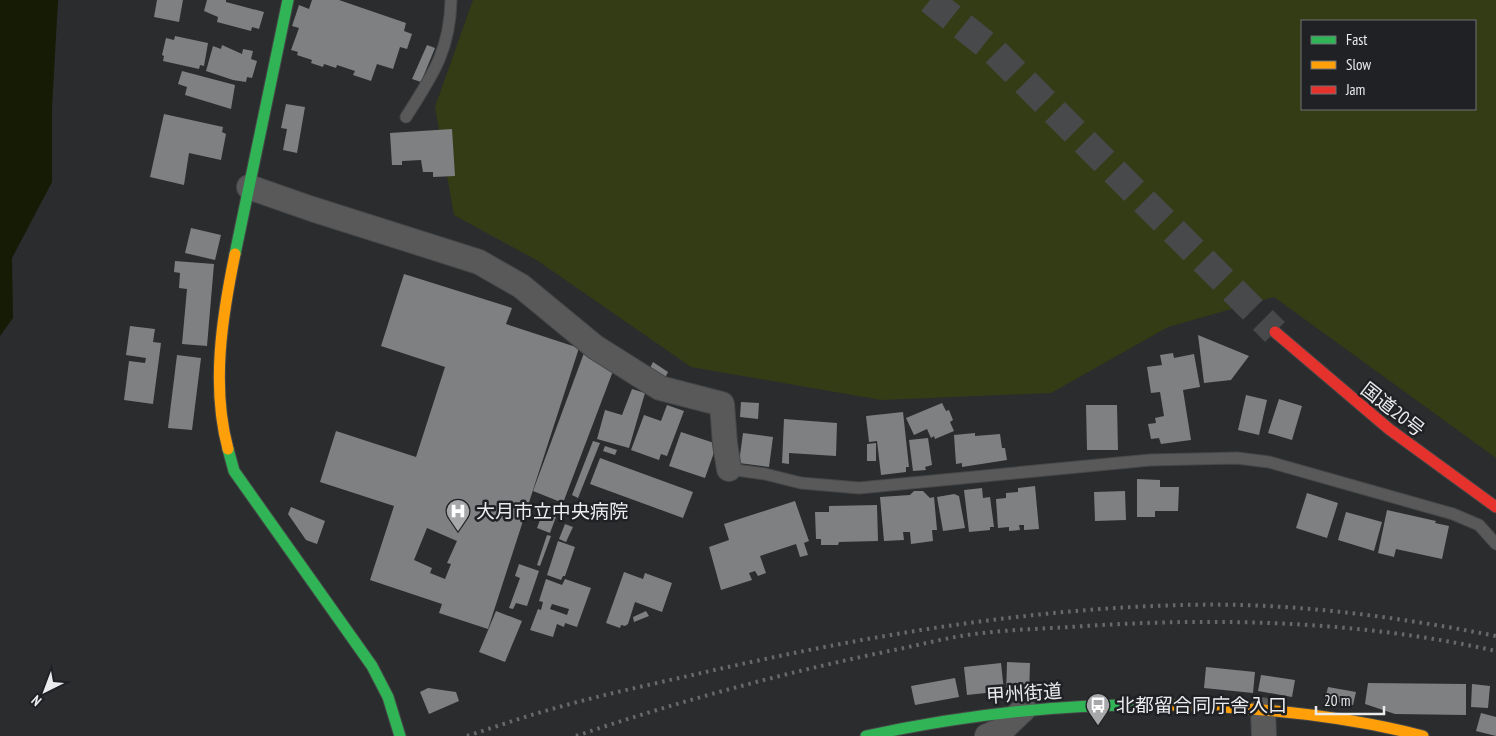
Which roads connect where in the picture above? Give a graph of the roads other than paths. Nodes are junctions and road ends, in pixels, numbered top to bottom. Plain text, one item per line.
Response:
1 (288, 0) edge
2 (451, 0) edge
3 (406, 117) dead end
4 (249, 187) junction
5 (1275, 332) tunnel mouth
6 (729, 469) joint
7 (1496, 507) edge
8 (1496, 544) edge
9 (1024, 709) junction
10 (1263, 710) junction
11 (400, 736) edge
12 (866, 736) edge
13 (987, 736) edge
14 (1025, 736) edge
15 (1264, 736) edge
16 (1423, 736) edge

1 - 4 main road
2 - 3 lane
4 - 6 street
4 - 11 main road
5 - 7 main road, 国道20号
6 - 8 lane
9 - 10 main road, 甲州街道
9 - 12 main road, 甲州街道
9 - 13 street
9 - 14 street
10 - 15 street
10 - 16 main road, 甲州街道

